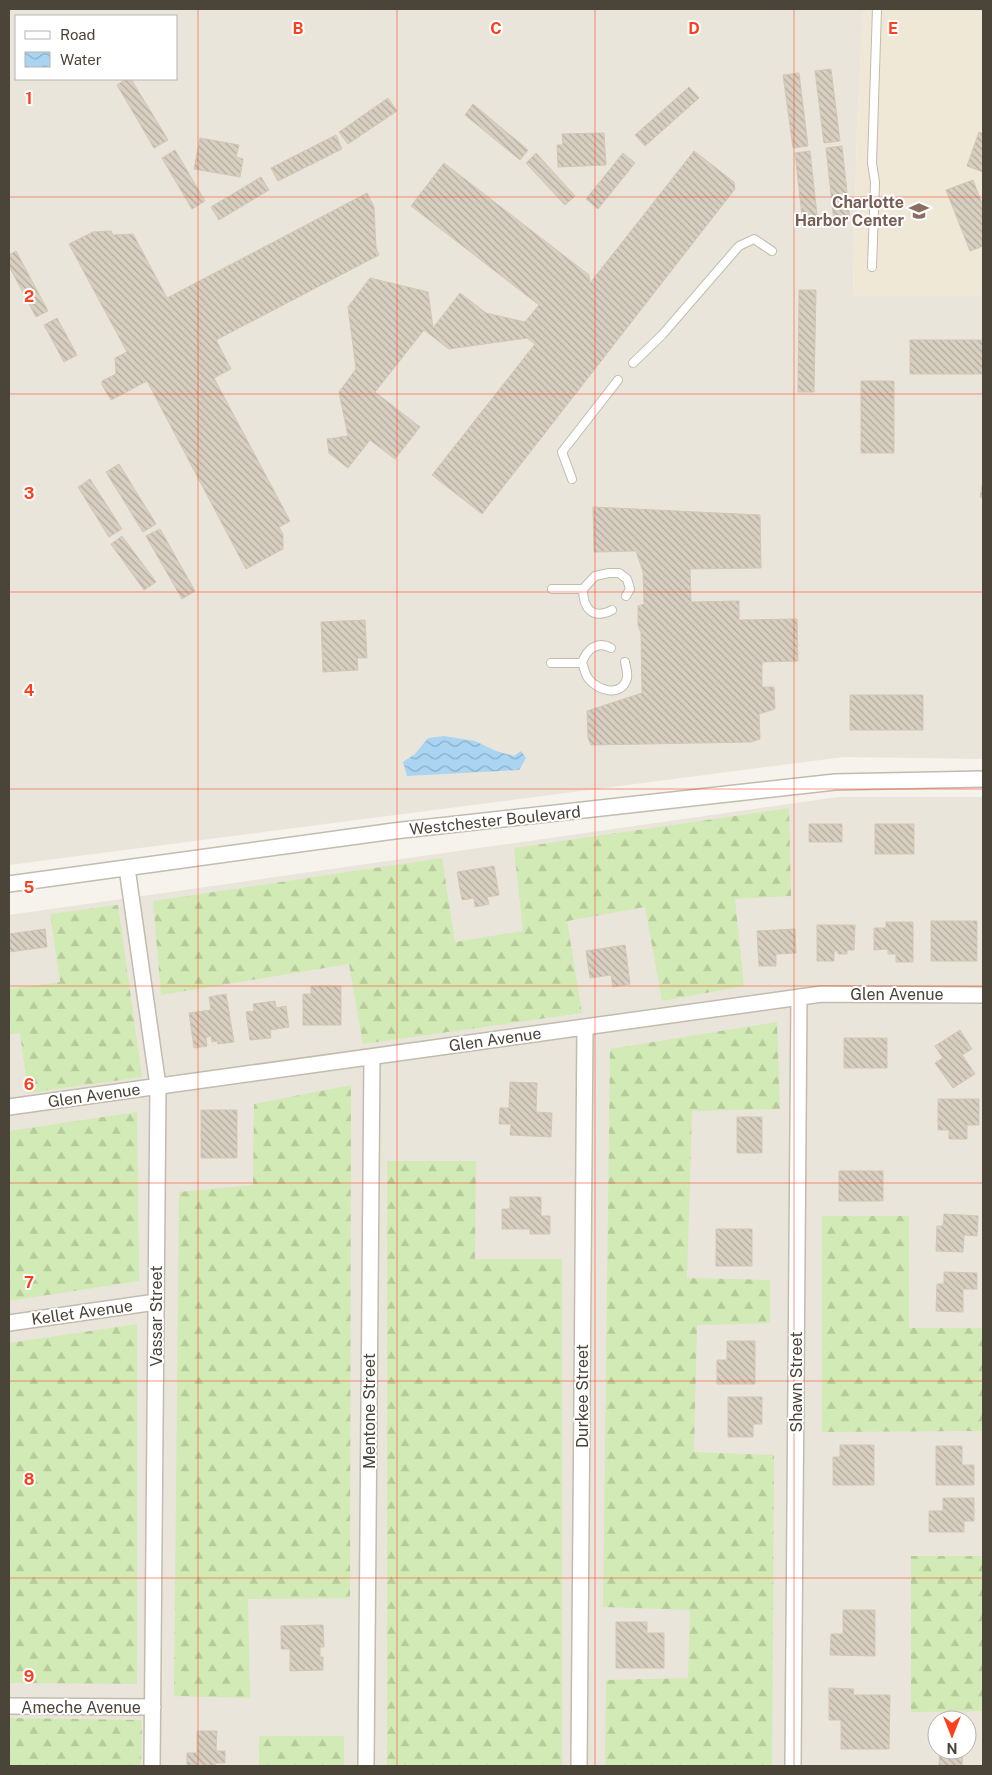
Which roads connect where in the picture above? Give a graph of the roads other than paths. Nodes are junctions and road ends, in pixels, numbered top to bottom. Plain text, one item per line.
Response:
1 (877, 9) edge
2 (772, 251) dead end
3 (872, 268) dead end
4 (633, 363) dead end
5 (618, 380) dead end
6 (572, 479) dead end
7 (552, 588) dead end
8 (583, 589) junction
9 (626, 596) dead end
10 (612, 610) dead end
11 (611, 648) dead end
12 (625, 662) dead end
13 (551, 663) dead end
14 (582, 663) junction
15 (983, 779) edge
16 (127, 868) junction
17 (9, 884) edge
18 (983, 995) edge
19 (799, 997) junction
20 (585, 1027) junction
21 (372, 1057) junction
22 (158, 1086) junction
23 (9, 1107) edge
24 (156, 1302) junction
25 (9, 1323) edge
26 (9, 1706) edge
27 (152, 1707) junction
28 (152, 1766) edge
29 (366, 1766) edge
30 (579, 1766) edge
31 (793, 1766) edge

1 - 3 lane
2 - 4 lane
5 - 6 lane
7 - 8 lane
8 - 9 lane
8 - 10 lane
11 - 14 lane
12 - 14 lane
13 - 14 lane
15 - 16 street, Westchester Boulevard
16 - 17 street, Westchester Boulevard
16 - 22 street, Vassar Street
18 - 19 street, Glen Avenue
19 - 20 street, Glen Avenue
19 - 31 street, Shawn Street
20 - 21 street, Glen Avenue
20 - 30 street, Durkee Street
21 - 22 street, Glen Avenue
21 - 29 street, Mentone Street
22 - 23 street, Glen Avenue
22 - 24 street, Vassar Street
24 - 25 street, Kellet Avenue
24 - 27 street, Vassar Street
26 - 27 street, Ameche Avenue
27 - 28 street, Vassar Street

